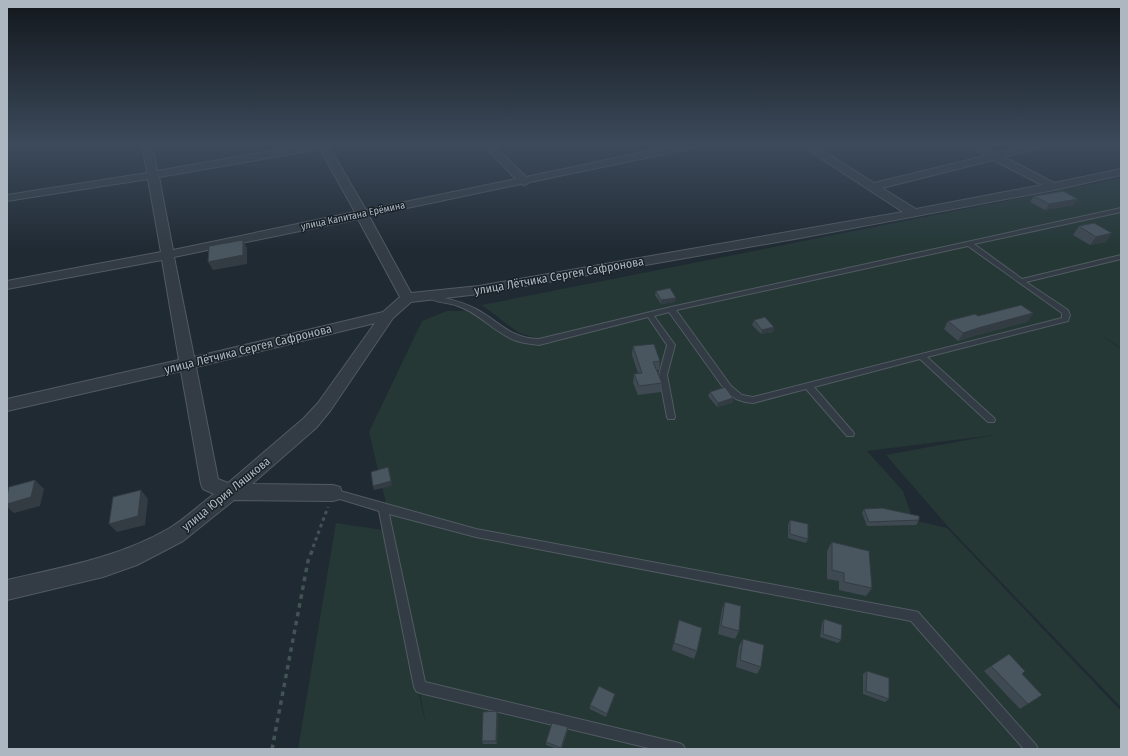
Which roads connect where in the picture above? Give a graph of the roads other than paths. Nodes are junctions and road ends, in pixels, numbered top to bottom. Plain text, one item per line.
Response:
1 (126, 179) edge
2 (154, 179) edge
3 (343, 179) edge
4 (522, 179) edge
5 (538, 179) edge
6 (859, 179) edge
7 (907, 179) edge
8 (1039, 179) edge
9 (1088, 179) edge
10 (525, 182) junction
11 (1054, 187) junction
12 (873, 188) junction
13 (7, 198) edge
14 (1121, 210) edge
15 (913, 213) junction
16 (362, 214) junction
17 (968, 244) junction
18 (167, 255) junction
19 (1121, 257) edge
20 (1021, 281) junction
21 (7, 285) edge
22 (429, 296) junction
23 (407, 298) junction
24 (671, 309) junction
25 (650, 314) junction
26 (388, 315) junction
27 (921, 356) junction
28 (187, 364) junction
29 (808, 386) junction
30 (7, 405) edge
31 (671, 417) dead end
32 (991, 420) dead end
33 (850, 434) dead end
34 (230, 492) junction
35 (333, 494) joint
36 (383, 508) junction
37 (7, 590) edge
38 (679, 749) edge
39 (1032, 749) edge

1 - 13 street
2 - 18 street
3 - 16 street
4 - 10 street
5 - 10 street, улица Капитана Ерёмина
6 - 12 street
7 - 12 street
8 - 11 street
9 - 11 street, улица Лётчика Сергея Сафронова
10 - 16 street, улица Капитана Ерёмина
11 - 15 street, улица Лётчика Сергея Сафронова
12 - 15 street
14 - 17 lane
15 - 22 street, улица Лётчика Сергея Сафронова
16 - 18 street, улица Капитана Ерёмина
16 - 23 street
17 - 20 lane
17 - 24 lane
18 - 21 street, улица Капитана Ерёмина
18 - 28 street
19 - 20 lane
20 - 27 lane
22 - 23 street, улица Лётчика Сергея Сафронова
22 - 25 lane
23 - 26 street, улица Лётчика Сергея Сафронова
24 - 25 lane
24 - 29 lane
25 - 31 lane
26 - 28 street, улица Лётчика Сергея Сафронова
26 - 34 street, улица Юрия Ляшкова
27 - 29 lane
27 - 32 lane
28 - 30 street, улица Лётчика Сергея Сафронова
28 - 34 street
29 - 33 lane
34 - 35 street
34 - 37 street, улица Юрия Ляшкова
35 - 36 lane
36 - 38 lane
36 - 39 lane

